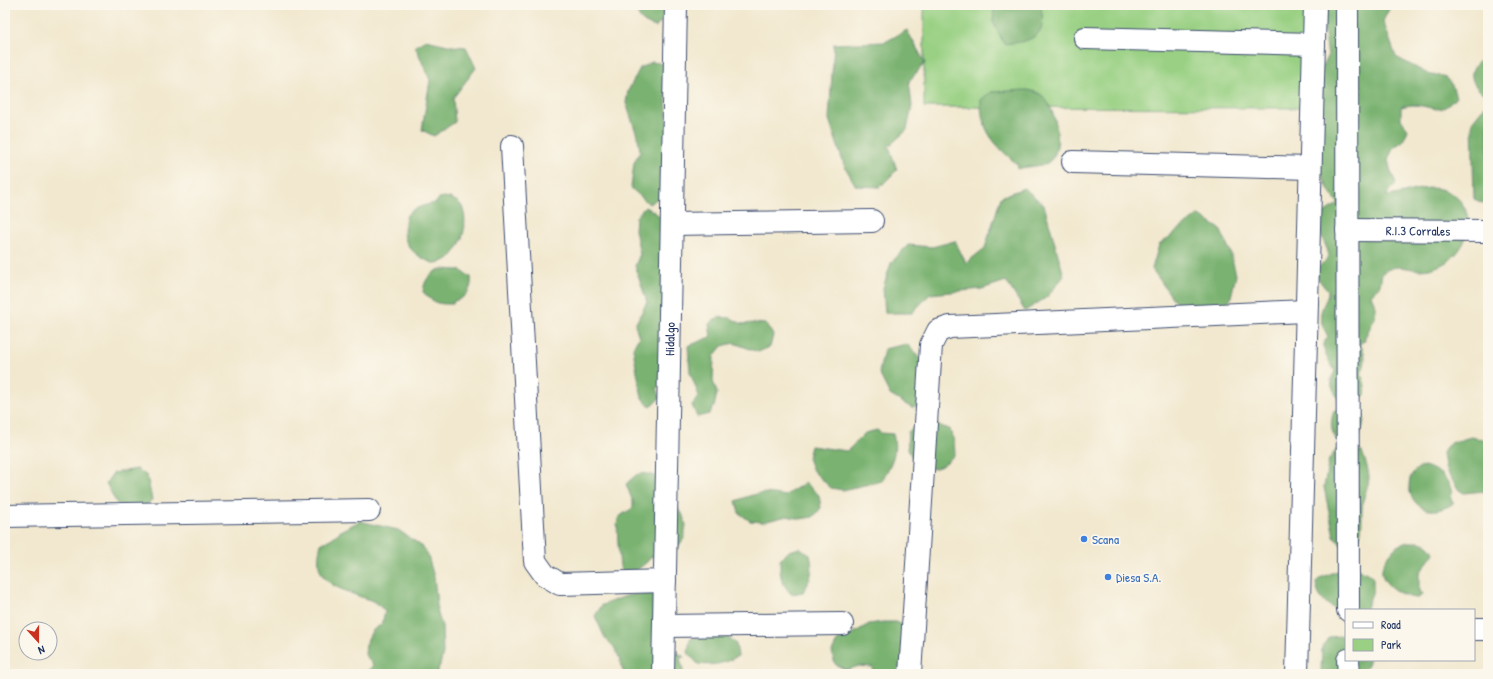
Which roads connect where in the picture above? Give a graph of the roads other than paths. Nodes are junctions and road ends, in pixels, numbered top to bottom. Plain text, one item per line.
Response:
1 (676, 5) edge
2 (1315, 5) edge
3 (1347, 5) edge
4 (1085, 38) dead end
5 (1314, 44) junction
6 (512, 146) dead end
7 (1073, 162) dead end
8 (1310, 168) junction
9 (872, 221) dead end
10 (672, 224) junction
11 (1347, 230) junction
12 (1488, 231) edge
13 (1306, 311) junction
14 (369, 510) dead end
15 (5, 516) edge
16 (665, 581) junction
17 (1348, 609) edge
18 (842, 624) dead end
19 (664, 626) junction
20 (1475, 628) edge
21 (1488, 629) edge
22 (1348, 661) edge
23 (663, 674) edge
24 (910, 674) edge
25 (1297, 674) edge
26 (1349, 674) edge

1 - 10 street, Hidalgo
2 - 5 street
3 - 11 street
4 - 5 street
5 - 8 street
6 - 16 street
7 - 8 street
8 - 13 street
9 - 10 street
10 - 16 street, Hidalgo
11 - 12 street, R.I.3 Corrales
11 - 17 street
13 - 24 street
13 - 25 street
14 - 15 street
16 - 19 street, Hidalgo
18 - 19 street
19 - 23 street, Hidalgo
20 - 21 street
22 - 26 street

